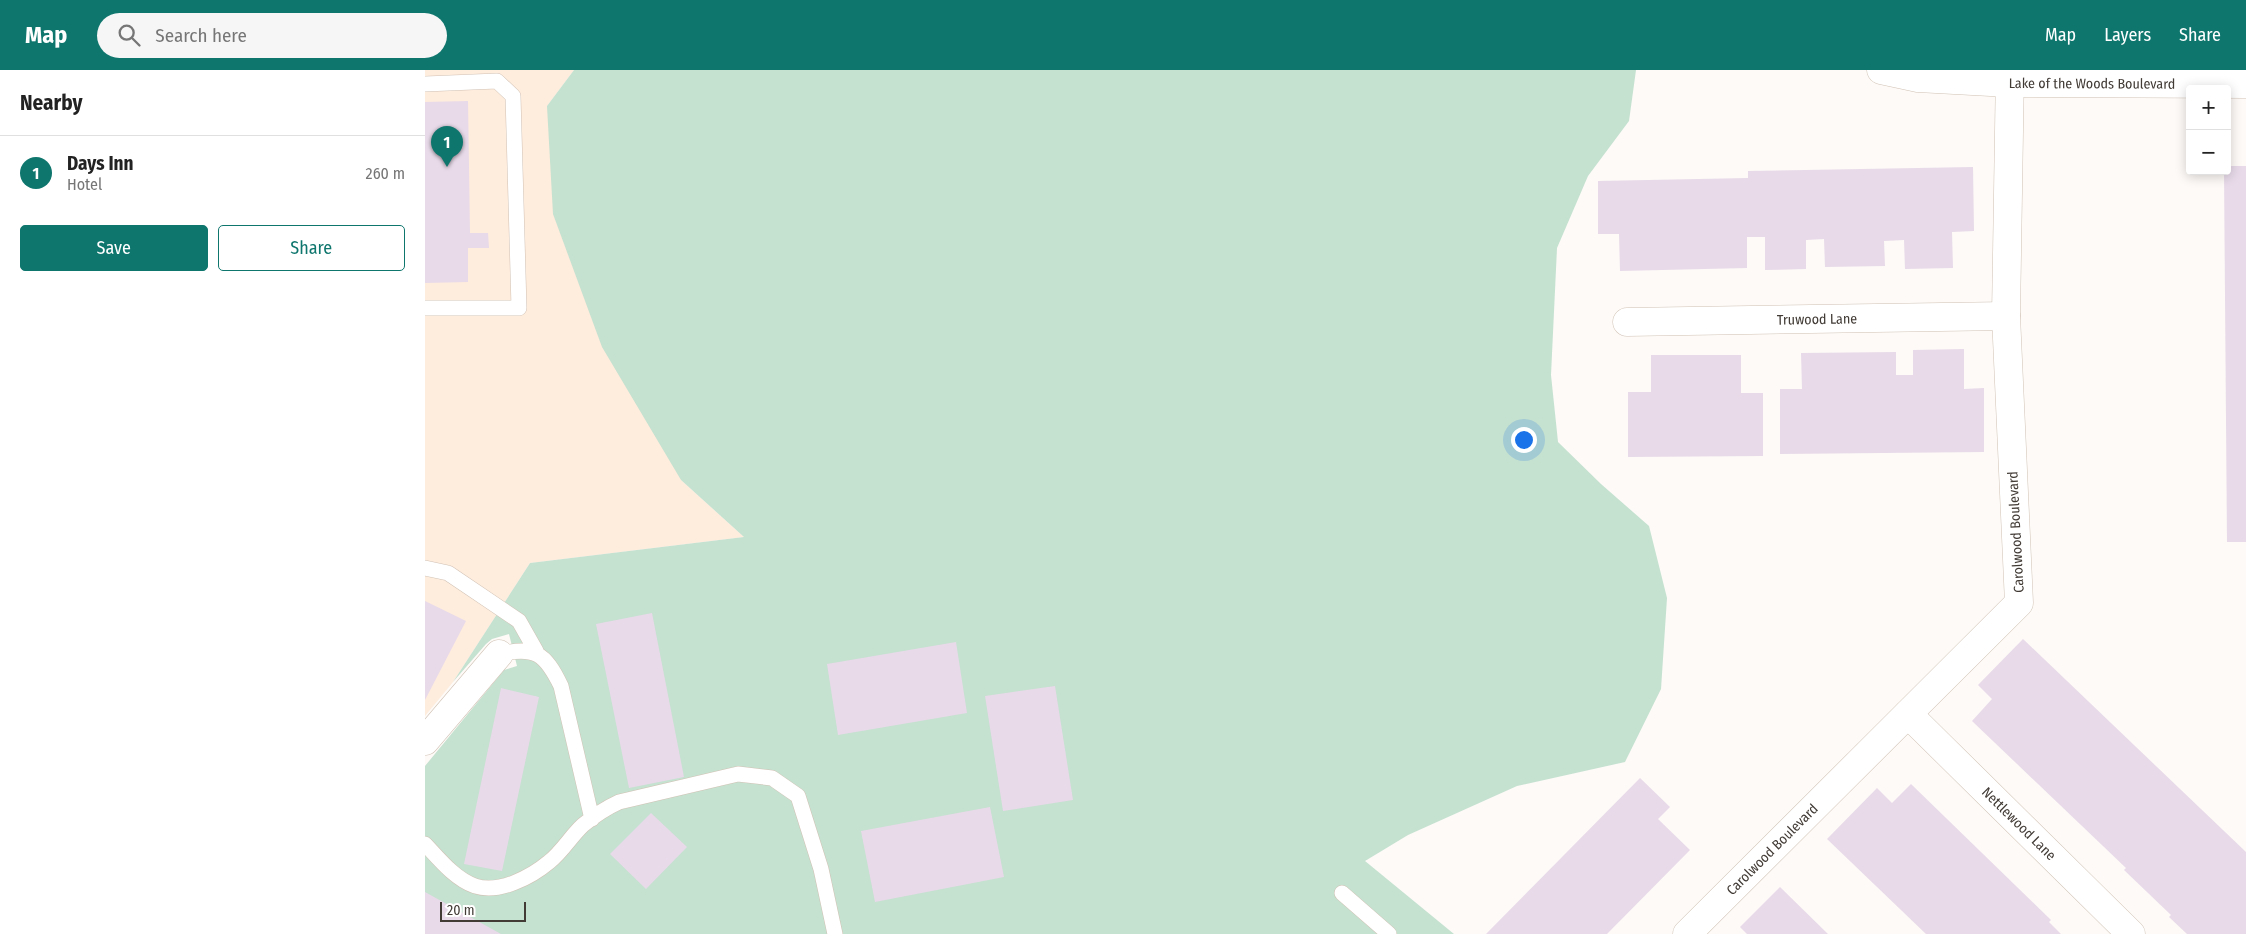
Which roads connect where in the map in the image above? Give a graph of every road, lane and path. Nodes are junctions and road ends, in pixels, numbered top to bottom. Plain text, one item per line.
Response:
1 (1881, 70) edge
2 (2231, 70) edge
3 (2009, 76) edge
4 (425, 84) edge
5 (2246, 84) edge
6 (2208, 85) junction
7 (425, 308) edge
8 (2006, 316) junction
9 (1627, 322) dead end
10 (425, 568) edge
11 (536, 652) junction
12 (499, 654) joint
13 (1908, 714) junction
14 (425, 741) edge
15 (593, 819) junction
16 (425, 844) edge
17 (1342, 893) dead end
18 (835, 934) edge
19 (1389, 934) edge
20 (1687, 934) edge
21 (2131, 934) edge

1 - 3 street, Lake of the Woods Boulevard
2 - 6 street
3 - 6 street, Lake of the Woods Boulevard
3 - 8 street, Carolwood Boulevard
4 - 7 lane
5 - 6 street, Lake of the Woods Boulevard
8 - 9 street, Truwood Lane
8 - 13 street, Carolwood Boulevard
10 - 11 lane
11 - 12 lane
11 - 15 lane
12 - 14 street
13 - 20 street, Carolwood Boulevard
13 - 21 street, Nettlewood Lane
15 - 16 lane
15 - 18 lane
17 - 19 lane

